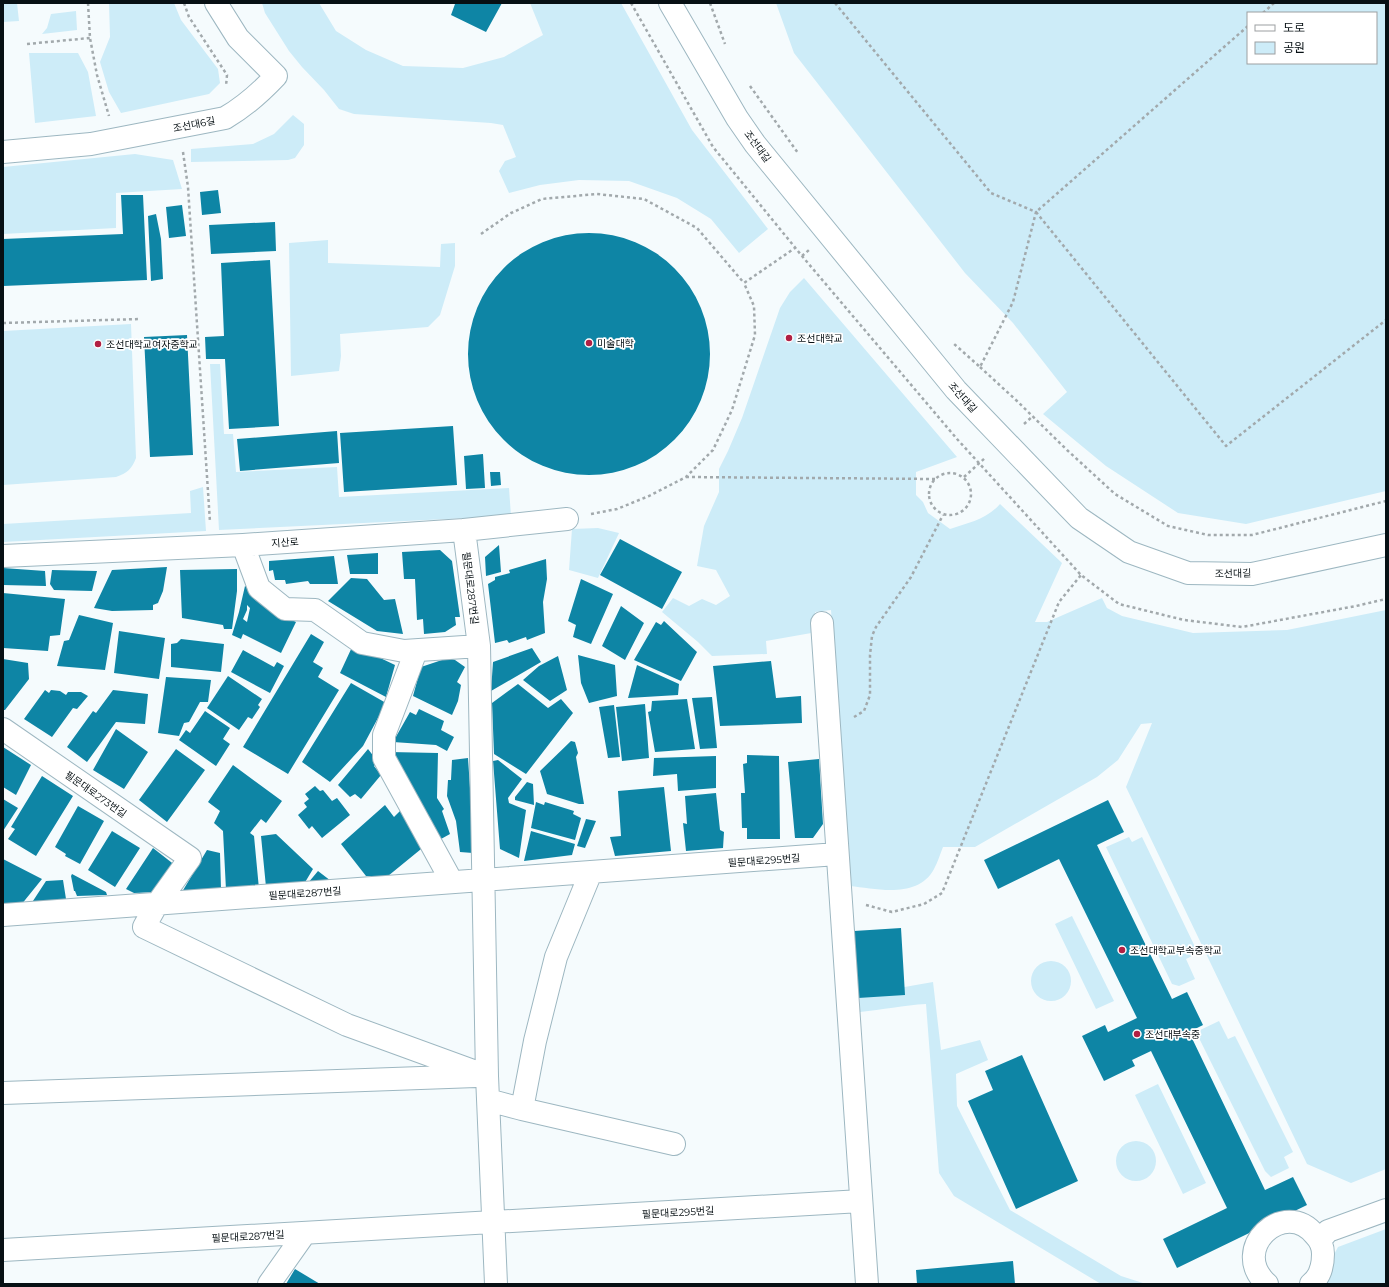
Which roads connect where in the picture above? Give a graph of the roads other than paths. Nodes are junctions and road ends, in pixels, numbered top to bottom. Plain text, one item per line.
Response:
1 (216, 3) edge
2 (670, 3) edge
3 (3, 152) edge
4 (567, 519) road end
5 (464, 530) junction
6 (242, 545) junction
7 (1386, 545) edge
8 (3, 556) edge
9 (822, 623) dead end
10 (479, 646) junction
11 (416, 651) junction
12 (3, 729) edge
13 (837, 854) junction
14 (591, 872) junction
15 (483, 880) junction
16 (452, 882) junction
17 (158, 904) junction
18 (3, 915) edge
19 (487, 1076) junction
20 (3, 1093) edge
21 (488, 1100) junction
22 (522, 1109) junction
23 (674, 1144) dead end
24 (861, 1201) junction
25 (1386, 1210) edge
26 (494, 1222) junction
27 (304, 1233) junction
28 (1320, 1240) junction
29 (3, 1250) edge
30 (269, 1284) edge
31 (496, 1284) edge
32 (867, 1284) edge
33 (1267, 1284) edge
34 (1311, 1284) edge

1 - 3 street, 조선대6길
2 - 7 street, 조선대길
4 - 5 street, 지산로
5 - 6 street, 지산로
5 - 10 street, 필문대로287번길
6 - 8 street, 지산로
6 - 11 street
9 - 13 street
10 - 11 street
10 - 15 street, 필문대로287번길
11 - 16 street
12 - 17 street, 필문대로273번길
13 - 14 street, 필문대로295번길
13 - 24 street
14 - 15 street, 필문대로287번길
14 - 22 street
15 - 16 street, 필문대로287번길
15 - 19 street, 필문대로287번길
16 - 17 street, 필문대로287번길
17 - 18 street, 필문대로287번길
17 - 19 street
19 - 20 street
19 - 21 street, 필문대로287번길
21 - 22 street
21 - 26 street, 필문대로287번길
22 - 23 street
24 - 26 street, 필문대로295번길
24 - 32 street
25 - 28 street
26 - 27 street, 필문대로287번길
26 - 31 street, 필문대로287번길
27 - 29 street, 필문대로287번길
27 - 30 street
28 - 33 street
28 - 34 street

